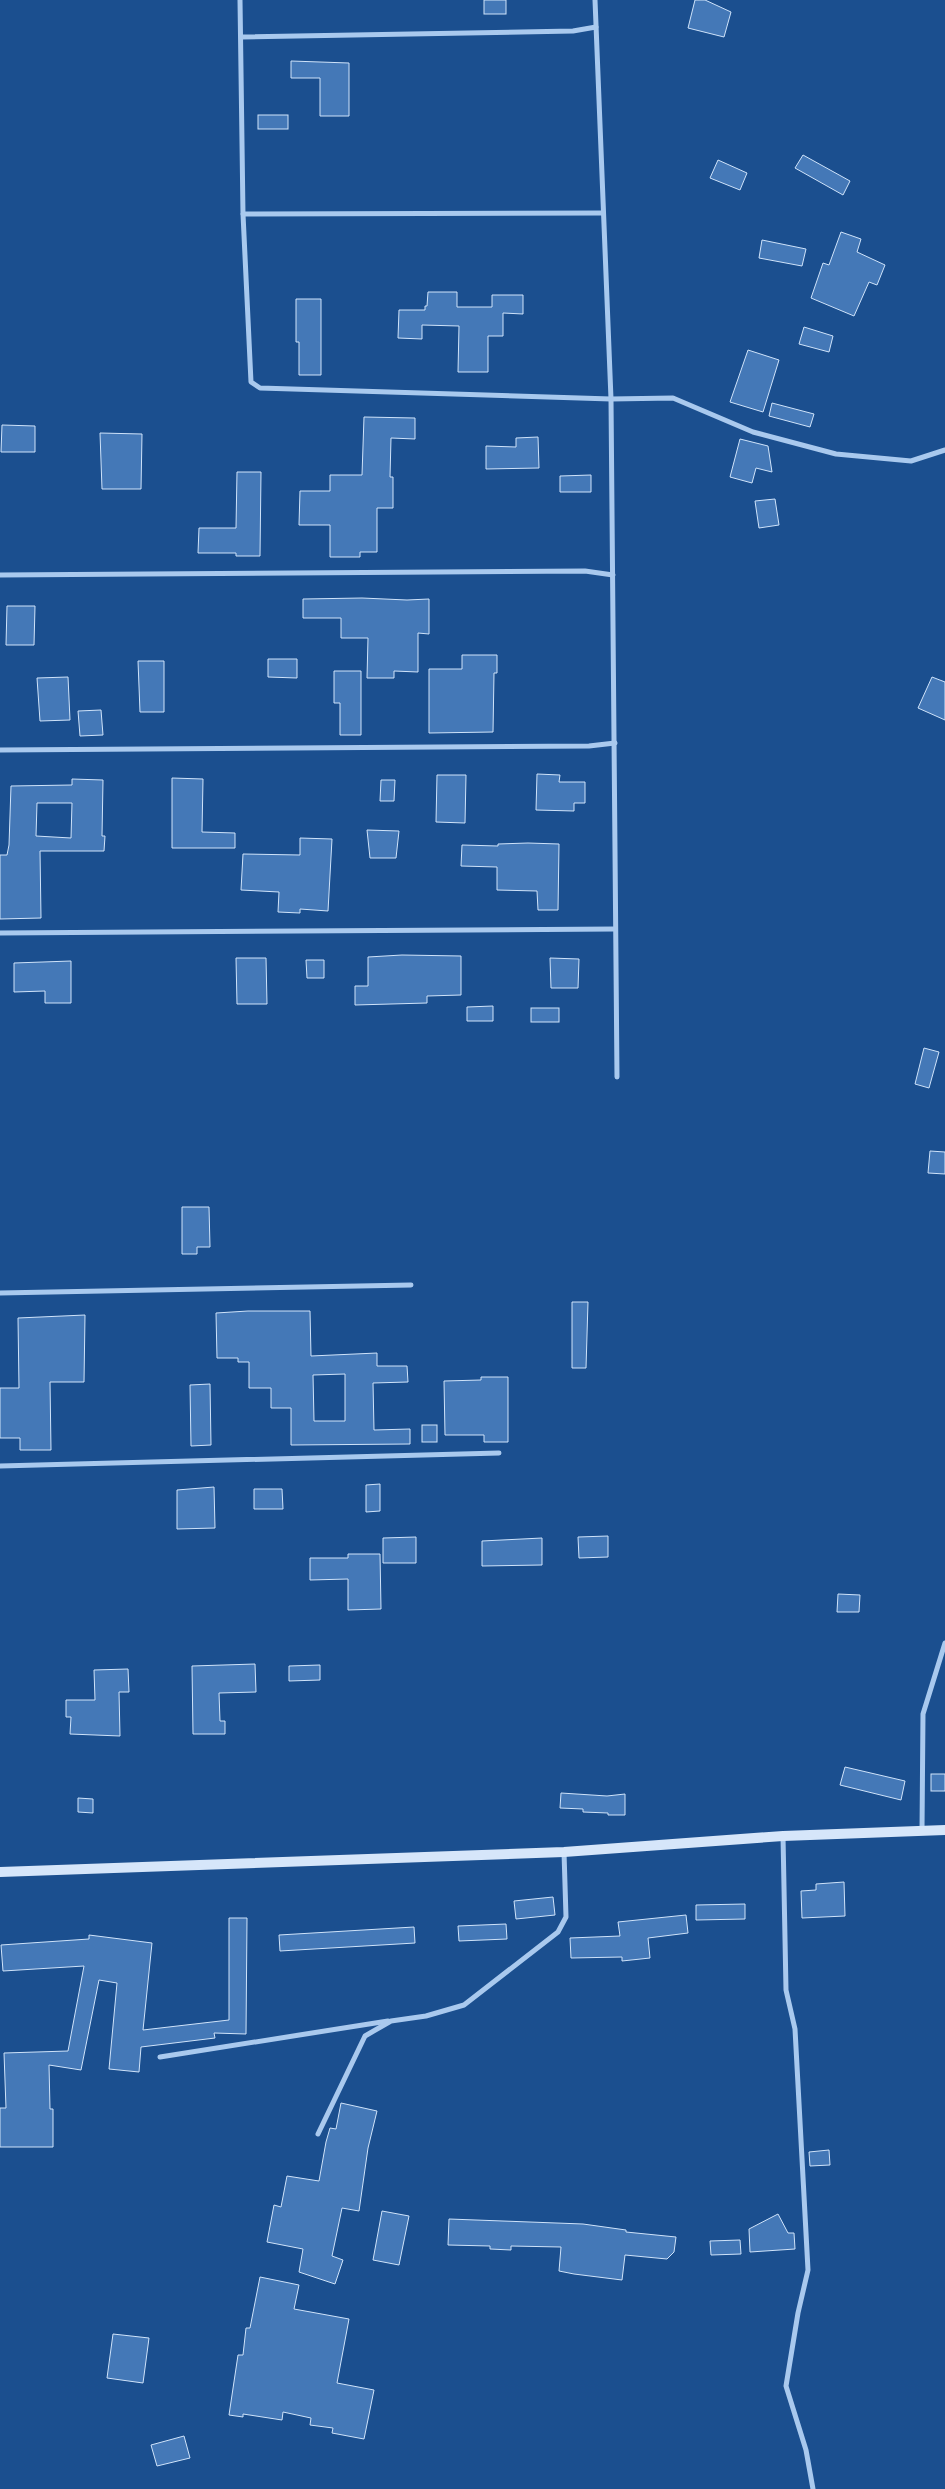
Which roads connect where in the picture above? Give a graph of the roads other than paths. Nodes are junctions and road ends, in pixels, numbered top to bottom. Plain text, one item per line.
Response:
1 (240, 0) edge
2 (595, 0) edge
3 (596, 27) junction
4 (242, 36) junction
5 (603, 213) junction
6 (243, 214) junction
7 (611, 399) junction
8 (945, 450) edge
9 (0, 575) edge
10 (613, 575) junction
11 (615, 743) junction
12 (0, 750) edge
13 (615, 930) junction
14 (0, 933) edge
15 (617, 1078) dead end
16 (411, 1285) dead end
17 (0, 1293) edge
18 (499, 1453) dead end
19 (0, 1466) edge
20 (945, 1643) edge
21 (922, 1830) junction
22 (945, 1830) edge
23 (783, 1836) junction
24 (564, 1852) junction
25 (0, 1872) edge
26 (391, 2021) junction
27 (160, 2058) dead end
28 (318, 2134) dead end
29 (813, 2489) edge

1 - 4 street
2 - 3 street
3 - 4 street
3 - 5 street
4 - 6 street
5 - 6 street
5 - 7 street
6 - 7 street
7 - 8 street
7 - 10 street
9 - 10 street
10 - 11 street
11 - 12 street
11 - 13 street
13 - 14 street
13 - 15 street
16 - 17 street
18 - 19 street
20 - 21 street
21 - 22 main road
21 - 23 main road
23 - 24 main road
23 - 29 street
24 - 25 main road
24 - 26 street
26 - 27 street
26 - 28 street

